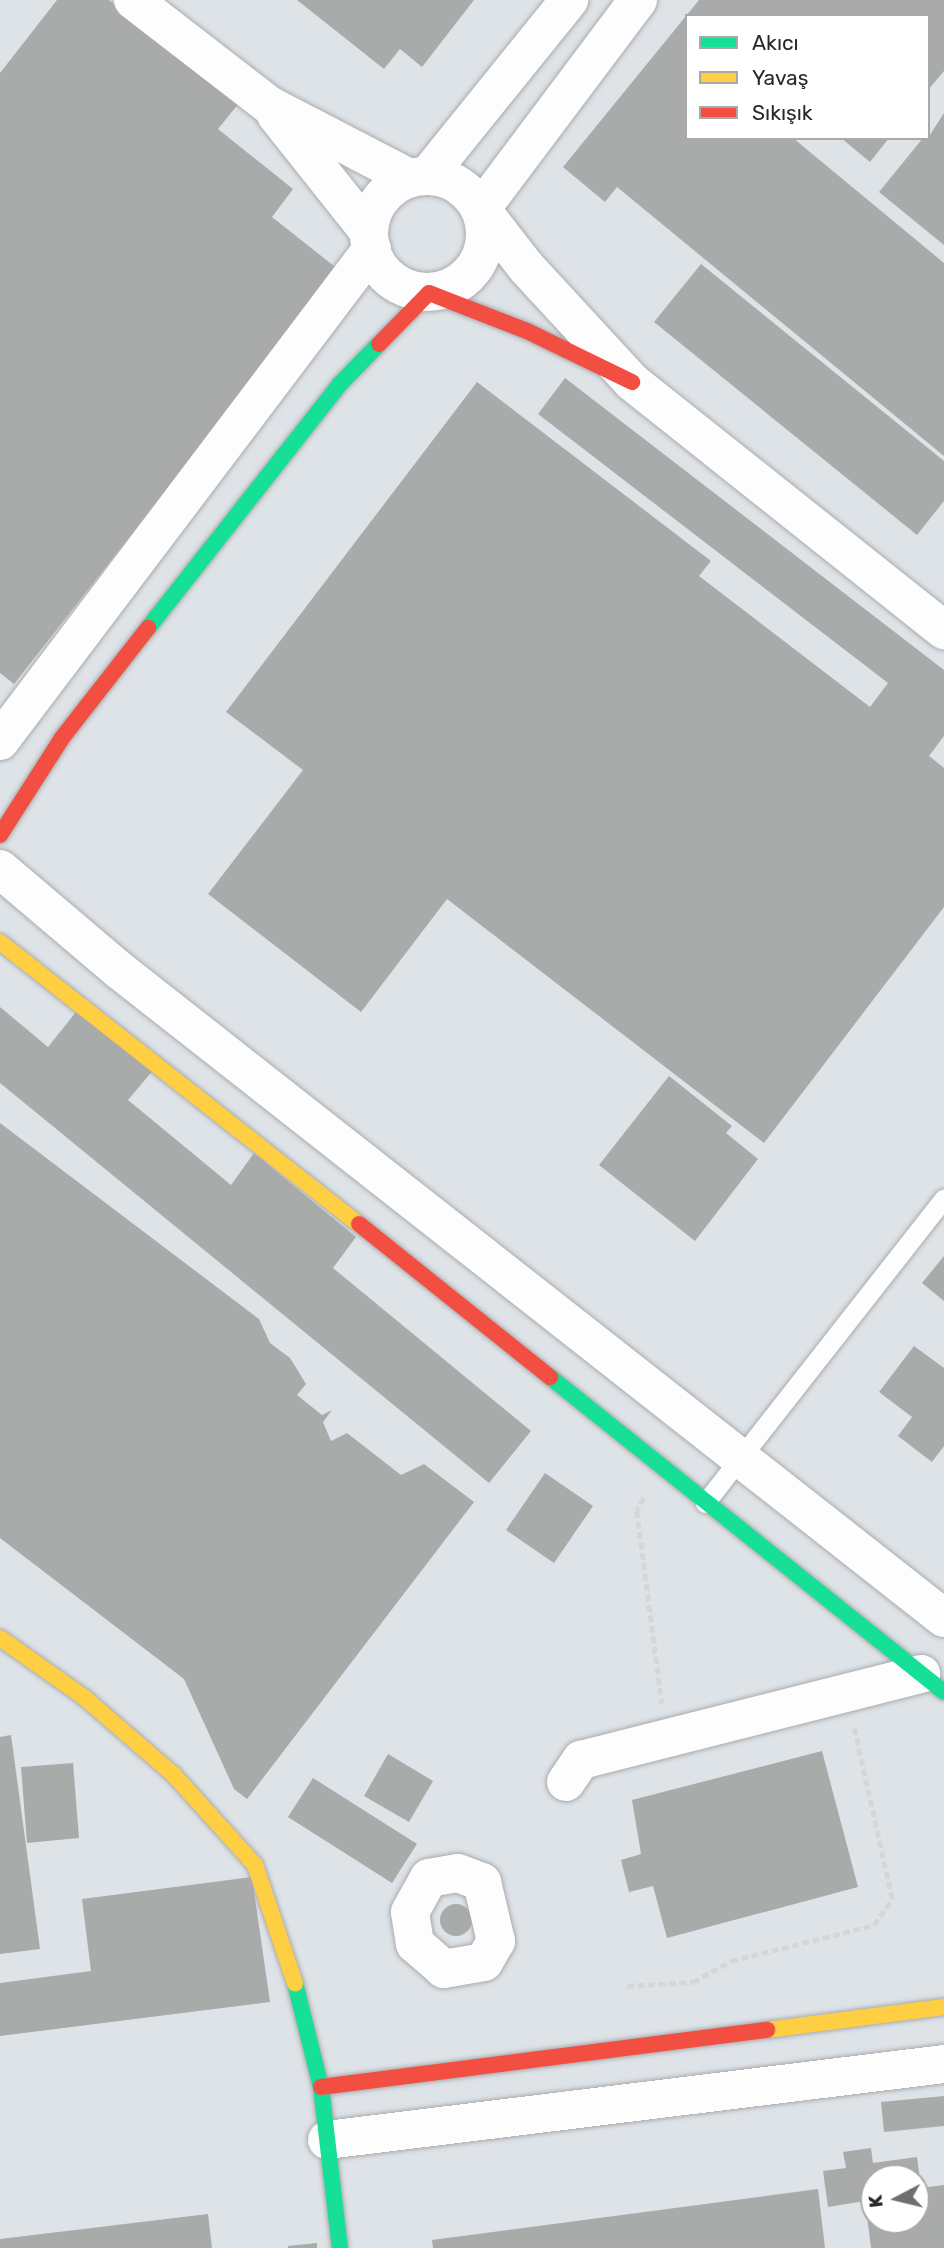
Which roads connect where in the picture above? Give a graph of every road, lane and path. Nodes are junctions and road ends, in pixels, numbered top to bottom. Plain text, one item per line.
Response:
1 (133, 0) edge
2 (569, 0) edge
3 (638, 0) edge
4 (268, 105) junction
5 (419, 176) junction
6 (481, 209) junction
7 (370, 240) junction
8 (429, 293) junction
9 (632, 382) junction
10 (944, 629) edge
11 (0, 741) edge
12 (0, 835) edge
13 (0, 869) edge
14 (0, 942) edge
15 (340, 1142) junction
16 (308, 1184) junction
17 (944, 1198) edge
18 (741, 1458) junction
19 (661, 1468) junction
20 (705, 1503) junction
21 (944, 1618) edge
22 (0, 1638) edge
23 (933, 1683) edge
24 (846, 1693) junction
25 (666, 1739) junction
26 (566, 1782) dead end
27 (627, 1986) dead end
28 (944, 2007) edge
29 (944, 2064) edge
30 (320, 2088) junction
31 (327, 2140) junction
32 (340, 2248) edge

1 - 4 street
2 - 5 street
3 - 6 street
4 - 5 street
4 - 7 street
5 - 6 street
5 - 7 street
6 - 8 street
6 - 9 street
7 - 8 street
7 - 11 street
8 - 9 street
8 - 12 street
9 - 10 street
13 - 15 street
14 - 16 street
15 - 16 street
15 - 18 street
16 - 19 street
17 - 18 lane
18 - 20 lane
18 - 21 street
19 - 20 street
19 - 25 path
20 - 23 street
22 - 30 street
23 - 24 street
24 - 25 street
24 - 27 path
25 - 26 street
28 - 30 street
29 - 31 street
30 - 31 street
31 - 32 street

